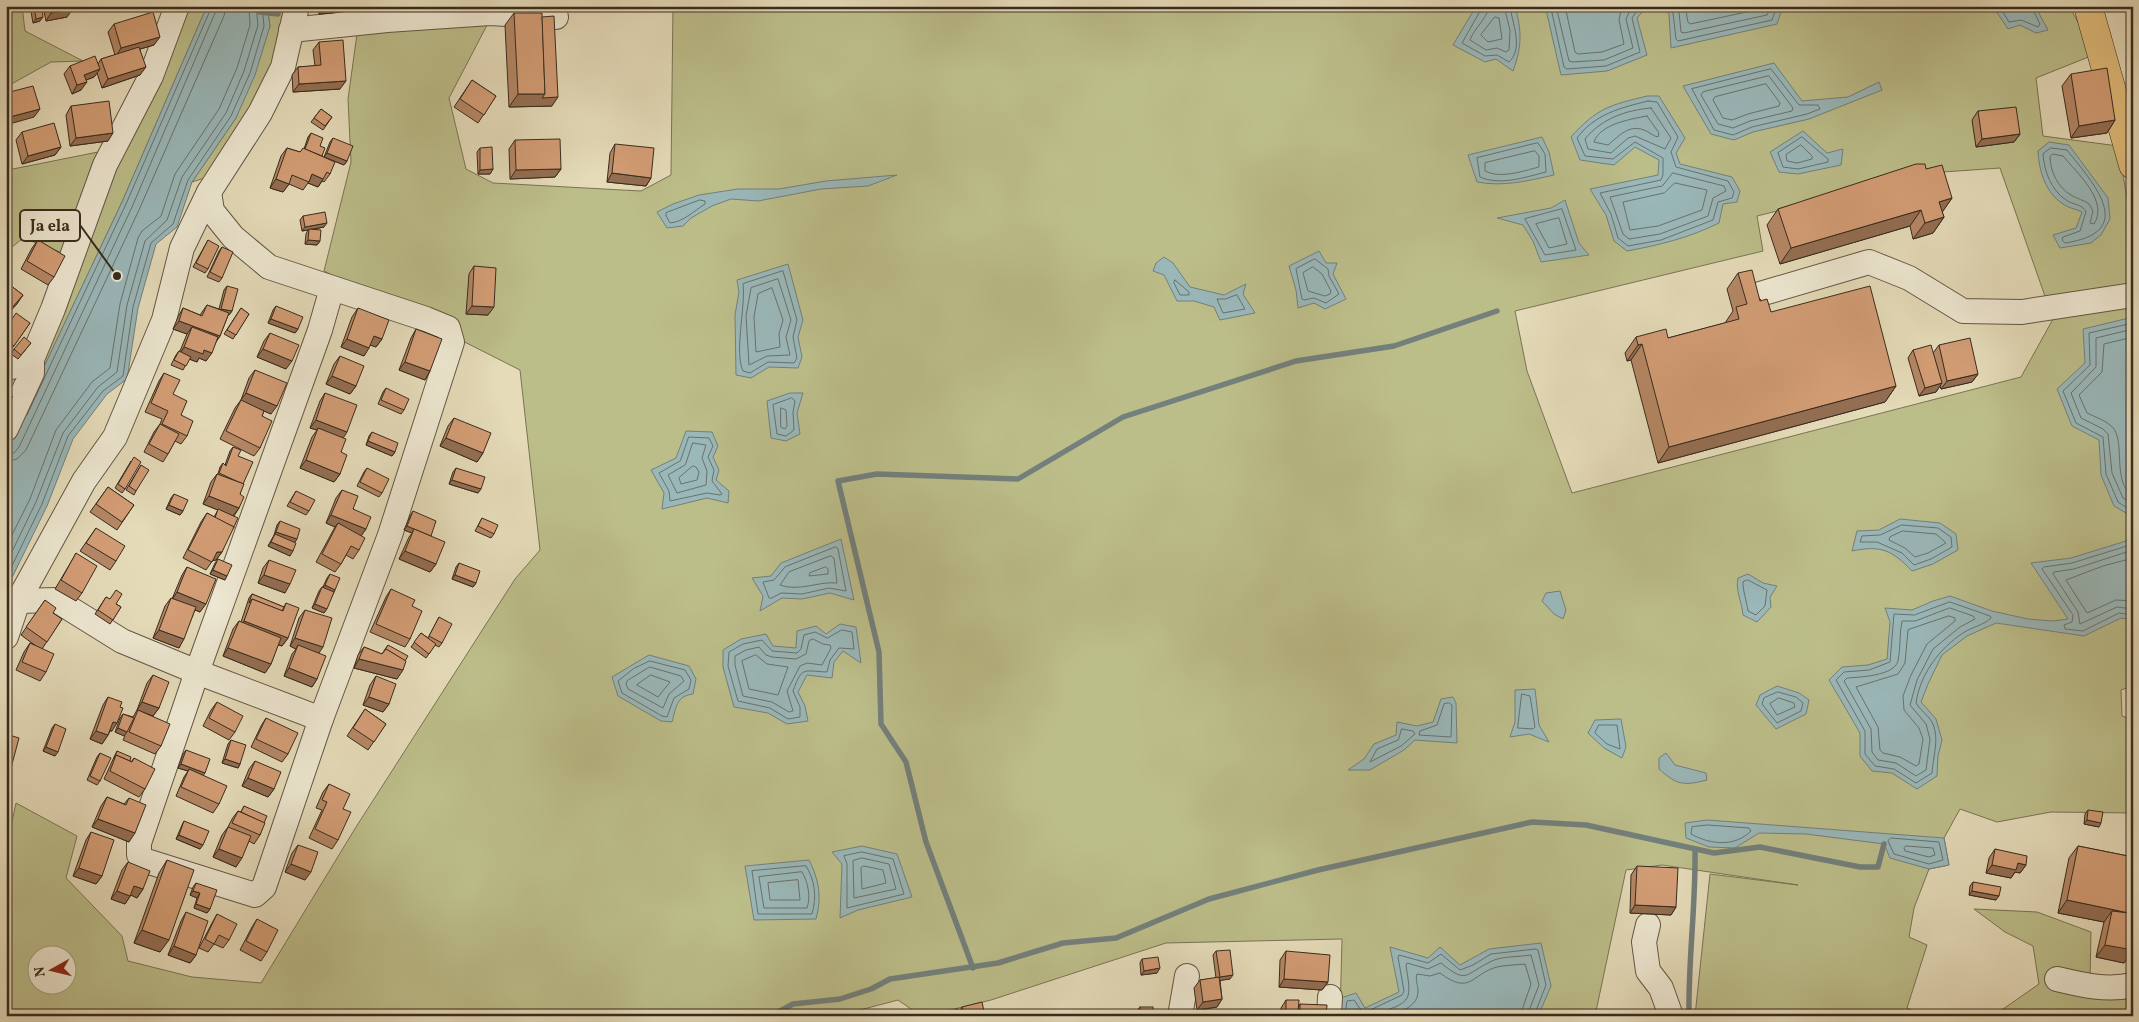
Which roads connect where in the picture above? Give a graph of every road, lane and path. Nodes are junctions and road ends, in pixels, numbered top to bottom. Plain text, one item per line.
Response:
1 (178, 6) edge
2 (297, 6) edge
3 (2088, 6) edge
4 (556, 17) edge
5 (292, 30) junction
6 (2133, 165) edge
7 (209, 192) junction
8 (332, 288) junction
9 (1760, 294) edge
10 (2133, 295) edge
11 (32, 359) junction
12 (6, 369) edge
13 (6, 429) edge
14 (18, 601) junction
15 (6, 637) edge
16 (197, 672) junction
17 (321, 718) junction
18 (1648, 924) dead end
19 (1186, 976) dead end
20 (2057, 979) dead end
21 (2133, 985) edge
22 (1180, 1016) edge
23 (1671, 1016) edge

1 - 11 street
2 - 5 street
3 - 6 main road
4 - 5 street
5 - 7 street
7 - 8 street
7 - 14 street
8 - 16 street
8 - 17 street
9 - 10 street
11 - 12 street
11 - 13 street
14 - 15 street
14 - 16 street
16 - 17 street
16 - 17 street
18 - 23 street
19 - 22 street
20 - 21 street

